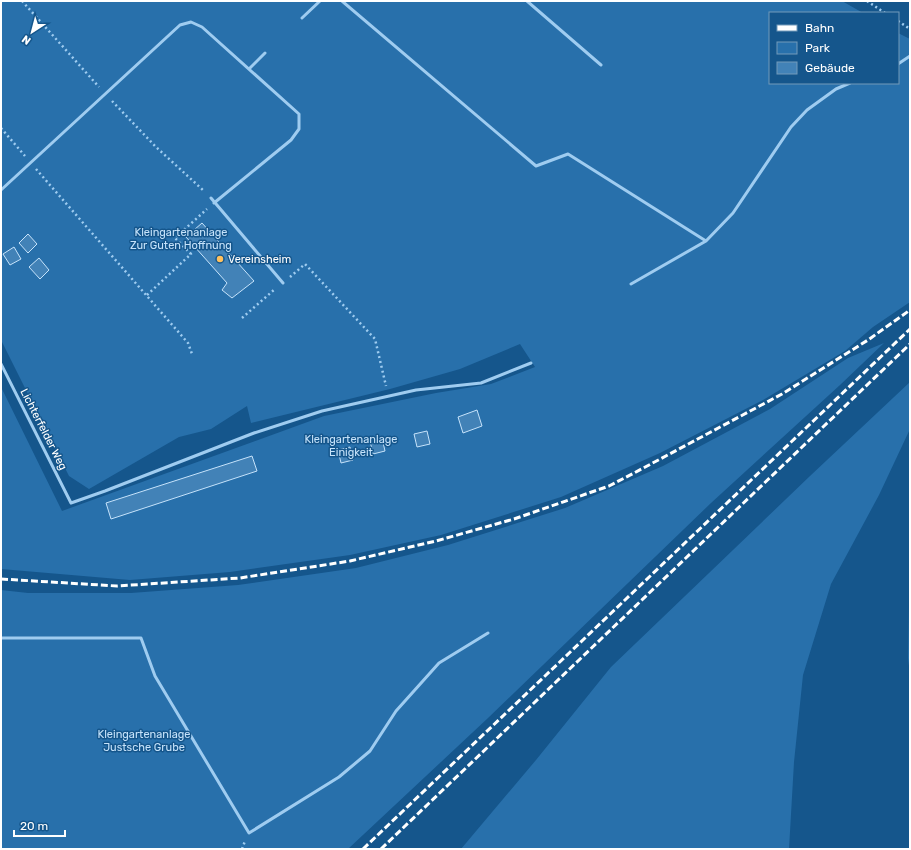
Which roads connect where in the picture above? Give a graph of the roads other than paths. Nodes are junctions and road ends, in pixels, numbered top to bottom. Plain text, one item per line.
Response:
1 (320, 1) edge
2 (342, 1) edge
3 (527, 1) edge
4 (302, 18) dead end
5 (265, 53) dead end
6 (910, 56) edge
7 (899, 63) edge
8 (601, 65) dead end
9 (249, 69) junction
10 (848, 84) edge
11 (1, 190) edge
12 (211, 198) road end
13 (214, 203) junction
14 (706, 241) junction
15 (283, 283) road end
16 (631, 284) dead end
17 (531, 363) dead end
18 (1, 364) edge
19 (488, 633) dead end
20 (1, 638) edge

1 - 4 lane
2 - 14 lane
3 - 8 lane
5 - 9 lane
6 - 7 lane
9 - 11 lane
9 - 13 lane
10 - 14 lane
12 - 13 lane
13 - 15 lane
14 - 16 lane
17 - 18 lane, Lichterfelder Weg
19 - 20 lane

